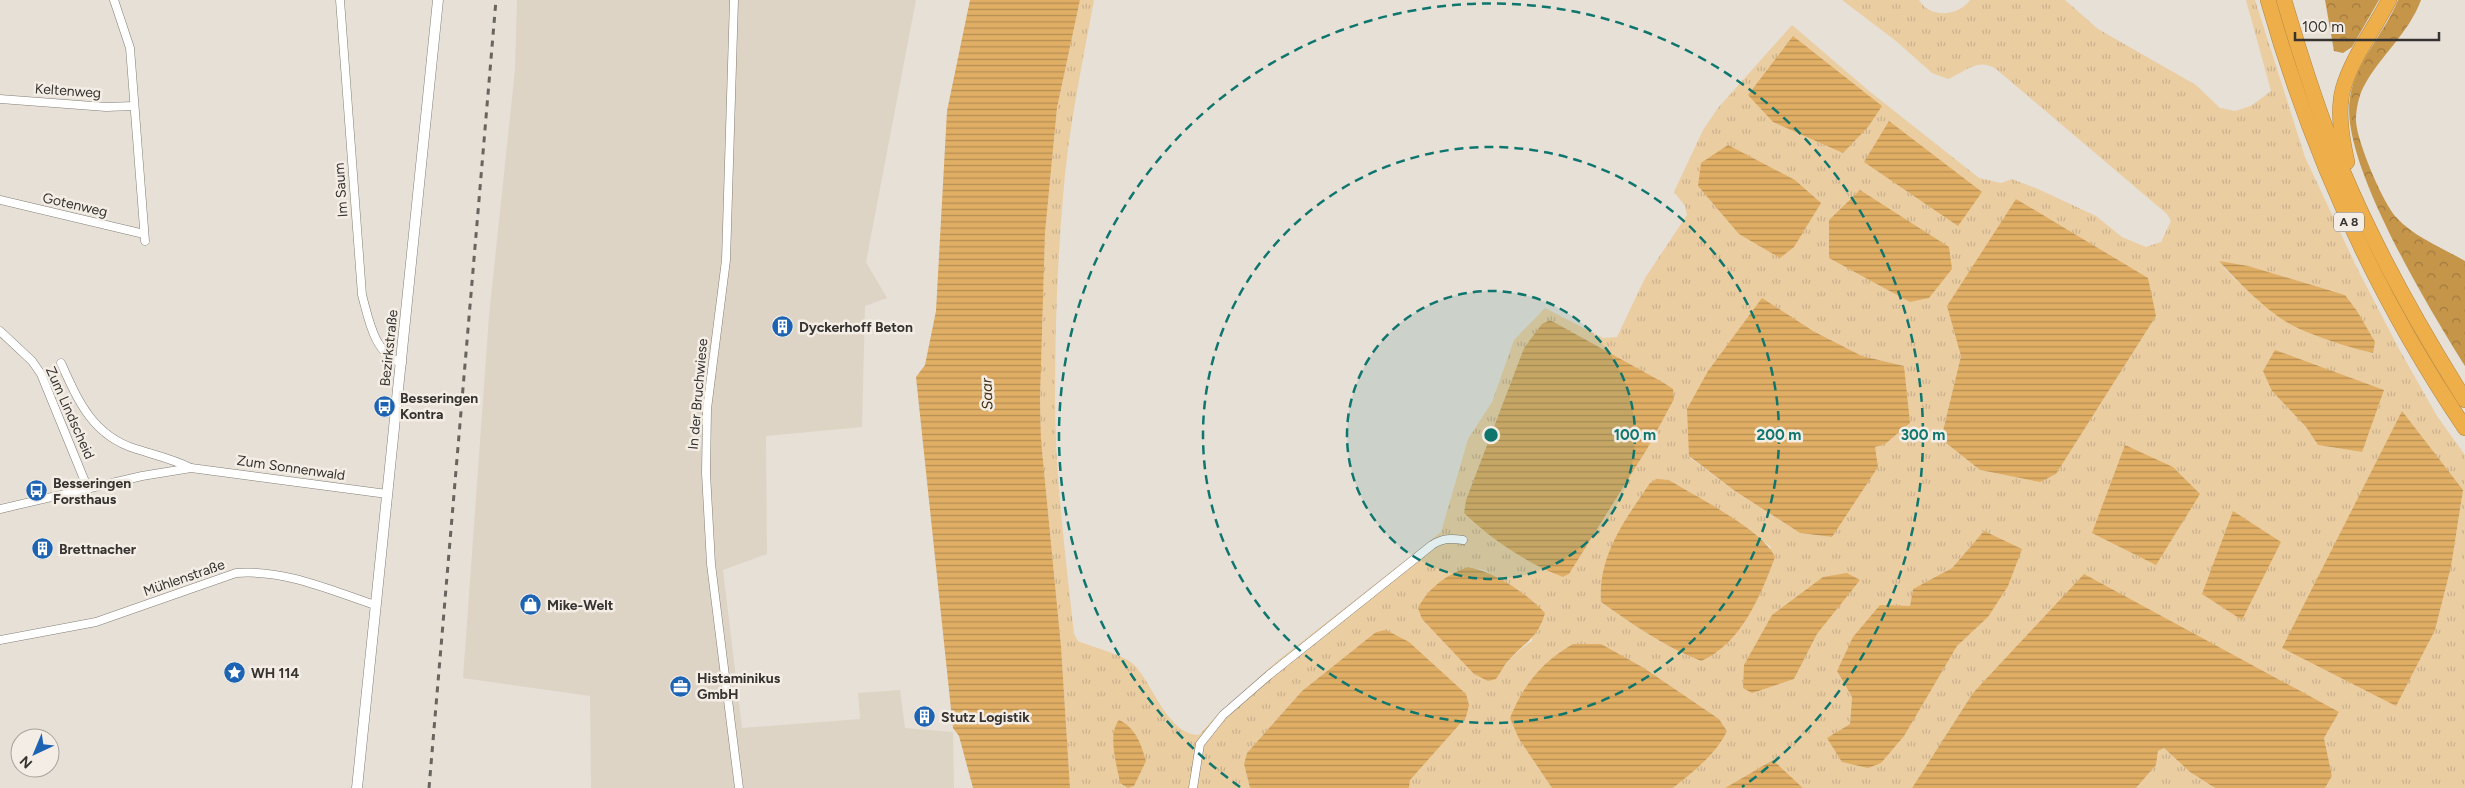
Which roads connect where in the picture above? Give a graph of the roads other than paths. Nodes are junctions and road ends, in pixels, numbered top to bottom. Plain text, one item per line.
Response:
1 (114, 0) edge
2 (340, 0) edge
3 (438, 0) edge
4 (734, 0) edge
5 (2268, 0) edge
6 (2284, 0) edge
7 (2389, 0) edge
8 (0, 98) edge
9 (134, 106) junction
10 (2353, 193) junction
11 (0, 200) edge
12 (0, 330) edge
13 (61, 363) dead end
14 (402, 363) junction
15 (2465, 400) edge
16 (2465, 428) edge
17 (190, 468) junction
18 (88, 489) junction
19 (387, 494) junction
20 (0, 510) edge
21 (1463, 540) dead end
22 (375, 605) junction
23 (0, 640) edge
24 (357, 788) edge
25 (739, 788) edge
26 (1192, 788) edge

1 - 9 street
2 - 14 street, Im Saum
3 - 14 street, Bezirkstraße
4 - 25 street, In der Bruchwiese
5 - 16 highway, A 8
6 - 10 highway, A 8
7 - 10 highway
8 - 9 street, Keltenweg
9 - 11 street, Gotenweg
10 - 15 highway, A 8
12 - 18 street, Zum Lindscheid
13 - 17 street, Zum Sonnenwald
14 - 19 street, Bezirkstraße
17 - 18 street, Zum Sonnenwald
17 - 19 street, Zum Sonnenwald
18 - 20 street, Zum Sonnenwald
19 - 22 street, Bezirkstraße
21 - 26 street
22 - 23 street, Mühlenstraße
22 - 24 street, Bezirkstraße

